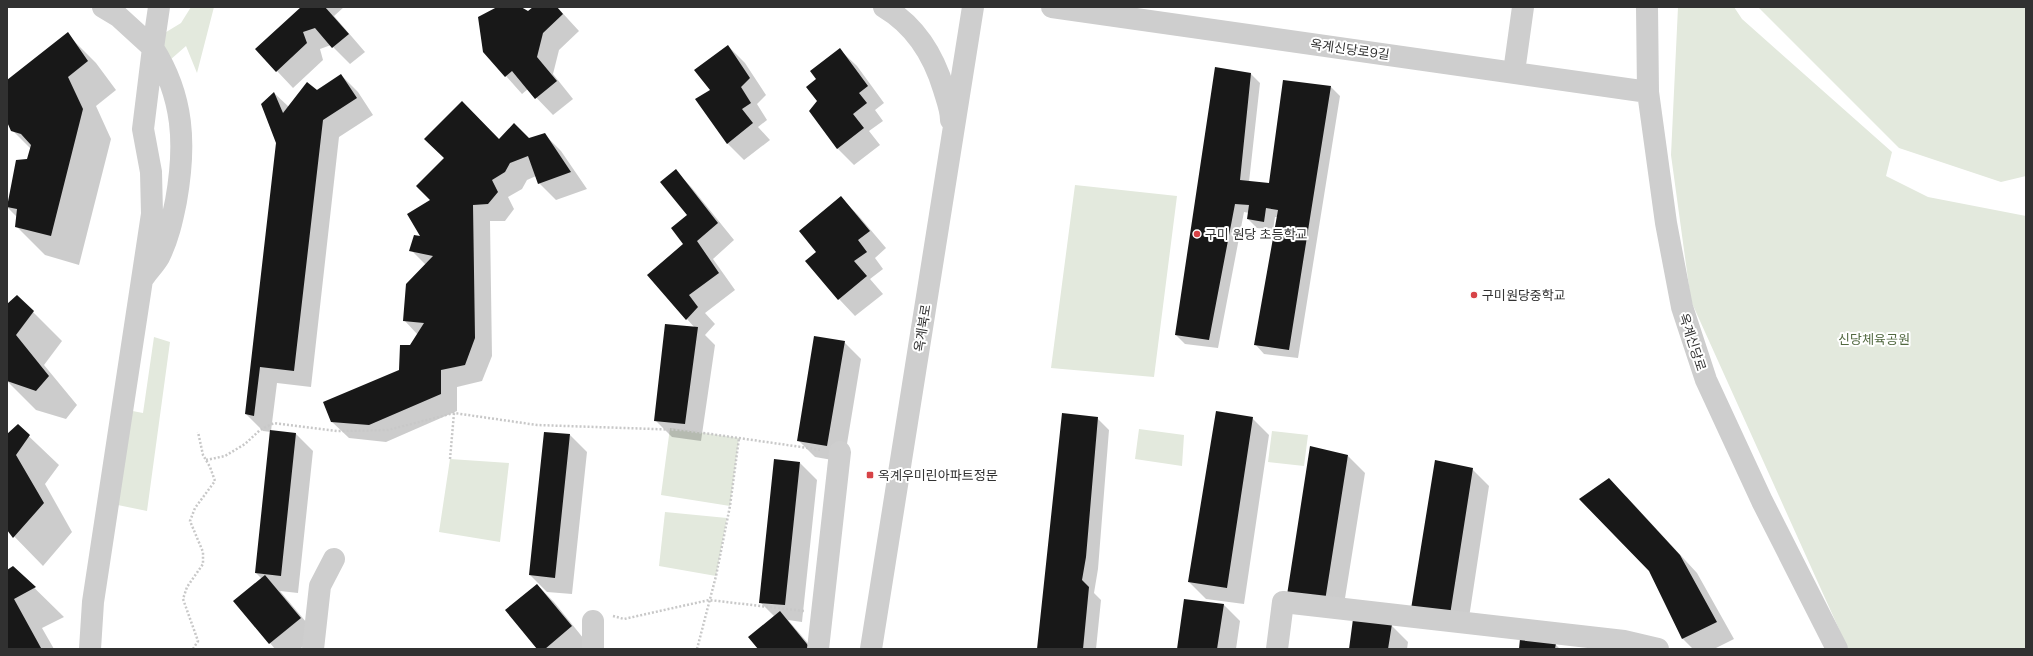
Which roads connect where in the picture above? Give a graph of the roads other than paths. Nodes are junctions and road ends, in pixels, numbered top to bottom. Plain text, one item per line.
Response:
1 (103, 7) edge
2 (159, 7) edge
3 (884, 7) edge
4 (973, 7) edge
5 (1052, 7) edge
6 (1523, 7) edge
7 (1647, 7) edge
8 (153, 48) junction
9 (1514, 72) junction
10 (1648, 92) junction
11 (950, 152) junction
12 (141, 282) junction
13 (840, 452) road end
14 (334, 559) dead end
15 (93, 602) junction
16 (603, 619) road end
17 (90, 649) edge
18 (98, 649) edge
19 (104, 649) edge
20 (313, 649) edge
21 (593, 649) edge
22 (818, 649) edge
23 (871, 649) edge
24 (1277, 649) edge
25 (1658, 649) edge
26 (1837, 649) edge

1 - 8 street
2 - 8 street
3 - 11 street
4 - 11 street, 옥계북로
5 - 9 street, 옥계신당로9길
6 - 9 street
7 - 10 street, 옥계신당로
8 - 12 street
8 - 12 street
9 - 10 street, 옥계신당로9길
10 - 26 street, 옥계신당로
11 - 23 street, 옥계북로
12 - 15 street
13 - 22 street
14 - 20 street
15 - 17 street
15 - 18 street
15 - 19 street
16 - 21 street
24 - 25 street

